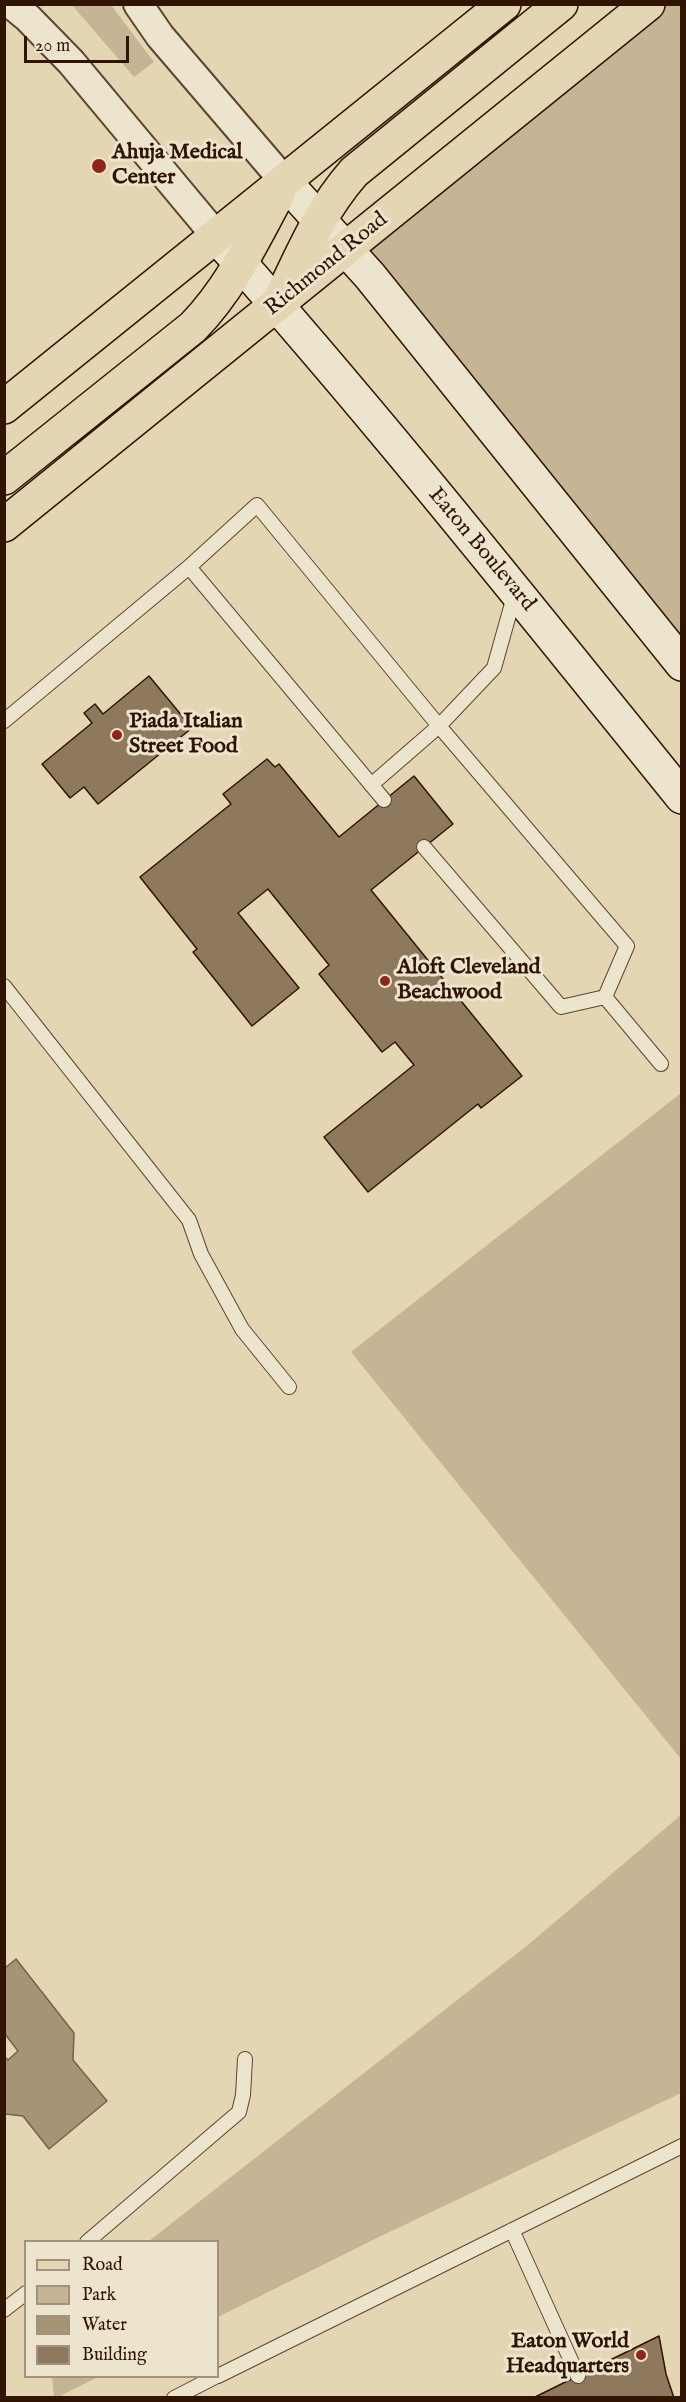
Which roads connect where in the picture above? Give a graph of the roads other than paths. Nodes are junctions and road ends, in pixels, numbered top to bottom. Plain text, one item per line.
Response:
1 (11, 4) edge
2 (138, 4) edge
3 (504, 4) edge
4 (561, 4) edge
5 (648, 4) edge
6 (285, 182) junction
7 (318, 219) junction
8 (217, 237) junction
9 (346, 250) junction
10 (241, 264) junction
11 (277, 305) junction
12 (4, 407) edge
13 (4, 478) edge
14 (4, 525) edge
15 (189, 567) junction
16 (515, 591) junction
17 (681, 664) edge
18 (4, 722) edge
19 (439, 726) junction
20 (371, 785) junction
21 (681, 797) edge
22 (384, 800) dead end
23 (424, 847) dead end
24 (4, 986) edge
25 (605, 997) junction
26 (661, 1064) dead end
27 (288, 1387) dead end
28 (245, 2059) dead end
29 (681, 2146) edge
30 (512, 2230) junction
31 (88, 2240) edge
32 (24, 2294) edge
33 (4, 2310) edge
34 (219, 2375) edge
35 (578, 2376) dead end
36 (213, 2378) edge
37 (174, 2397) edge

1 - 8 street
2 - 6 street
3 - 6 main road
4 - 7 main road
5 - 9 main road, Richmond Road
6 - 7 street
6 - 8 main road
6 - 10 main road
7 - 9 street
7 - 11 main road
8 - 10 street, Eaton Boulevard
8 - 12 main road
9 - 11 main road, Richmond Road
9 - 17 street
10 - 11 street, Eaton Boulevard
10 - 13 main road
11 - 14 main road, Richmond Road
11 - 16 street, Eaton Boulevard
15 - 18 lane
15 - 19 lane
15 - 20 lane
16 - 19 lane
16 - 21 street, Eaton Boulevard
19 - 20 lane
19 - 25 lane
20 - 22 lane
23 - 25 lane
24 - 27 lane
25 - 26 lane
28 - 31 lane
29 - 30 lane
30 - 34 lane
30 - 35 lane
32 - 33 lane
36 - 37 lane

